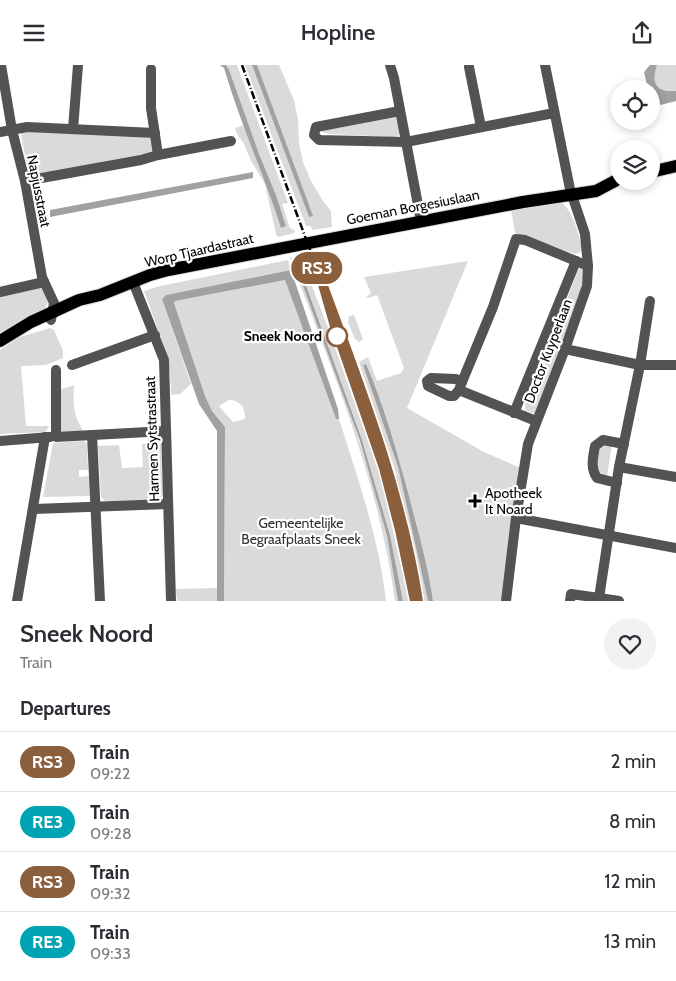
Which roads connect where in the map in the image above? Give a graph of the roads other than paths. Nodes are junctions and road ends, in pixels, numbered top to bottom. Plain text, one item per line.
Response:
1 (1, 65) edge
2 (78, 65) edge
3 (390, 65) edge
4 (545, 65) edge
5 (469, 67) dead end
6 (151, 69) dead end
7 (400, 111) junction
8 (554, 113) junction
9 (481, 127) junction
10 (73, 129) junction
11 (12, 130) junction
12 (0, 133) edge
13 (154, 133) junction
14 (231, 141) dead end
15 (406, 142) junction
16 (158, 155) junction
17 (676, 167) edge
18 (660, 170) edge
19 (25, 181) junction
20 (610, 183) edge
21 (571, 192) junction
22 (421, 221) junction
23 (308, 243) joint
24 (576, 261) junction
25 (588, 266) junction
26 (44, 282) junction
27 (133, 282) junction
28 (0, 292) edge
29 (650, 301) dead end
30 (52, 316) junction
31 (155, 335) junction
32 (0, 341) edge
33 (565, 349) junction
34 (72, 365) dead end
35 (640, 365) junction
36 (676, 365) edge
37 (56, 370) dead end
38 (514, 413) junction
39 (536, 421) junction
40 (166, 431) junction
41 (92, 435) junction
42 (45, 437) junction
43 (56, 437) junction
44 (0, 441) edge
45 (624, 444) junction
46 (619, 467) junction
47 (676, 477) edge
48 (617, 483) junction
49 (168, 504) junction
50 (96, 507) junction
51 (34, 509) junction
52 (516, 518) junction
53 (609, 536) junction
54 (676, 548) edge
55 (600, 598) junction
56 (17, 601) edge
57 (100, 601) edge
58 (171, 601) edge
59 (506, 601) edge
60 (570, 601) edge
61 (619, 601) edge

1 - 11 street, Napjusstraat
2 - 10 street
3 - 7 street
4 - 8 street, Doctor Kuyperlaan
5 - 9 street
6 - 13 street
7 - 15 street
7 - 15 street
8 - 9 street
8 - 21 street, Doctor Kuyperlaan
9 - 15 street
10 - 11 street
10 - 13 street
11 - 12 street
11 - 19 street, Napjusstraat
13 - 16 street
14 - 16 street
15 - 22 street
16 - 19 street
17 - 18 main road
19 - 26 street, Napjusstraat
20 - 21 main road, Goeman Borgesiuslaan
21 - 22 main road, Goeman Borgesiuslaan
21 - 25 street, Doctor Kuyperlaan
22 - 23 main road, Goeman Borgesiuslaan
23 - 27 main road, Worp Tjaardastraat
24 - 25 street
24 - 38 street, Doctor Kuyperlaan
24 - 38 street
25 - 33 street, Doctor Kuyperlaan
26 - 28 street
26 - 30 street, Napjusstraat
27 - 30 main road, Worp Tjaardastraat
27 - 31 street, Harmen Sytstrastraat
29 - 35 street
30 - 32 main road, Worp Tjaardastraat
31 - 34 street
31 - 40 street, Harmen Sytstrastraat
33 - 35 street
33 - 39 street, Doctor Kuyperlaan
35 - 36 street
35 - 45 street
37 - 43 street
38 - 39 street
39 - 52 street, Doctor Kuyperlaan
40 - 41 street
40 - 49 street, Harmen Sytstrastraat
41 - 43 street
41 - 50 street
42 - 43 street
42 - 44 street
42 - 51 street
45 - 46 street
45 - 48 street
46 - 47 street
46 - 48 street
48 - 53 street
49 - 50 street
49 - 58 street, Harmen Sytstrastraat
50 - 51 street
50 - 57 street
51 - 56 street
52 - 53 street
52 - 59 street, Doctor Kuyperlaan
53 - 54 street
53 - 55 street
55 - 60 street
55 - 61 street

